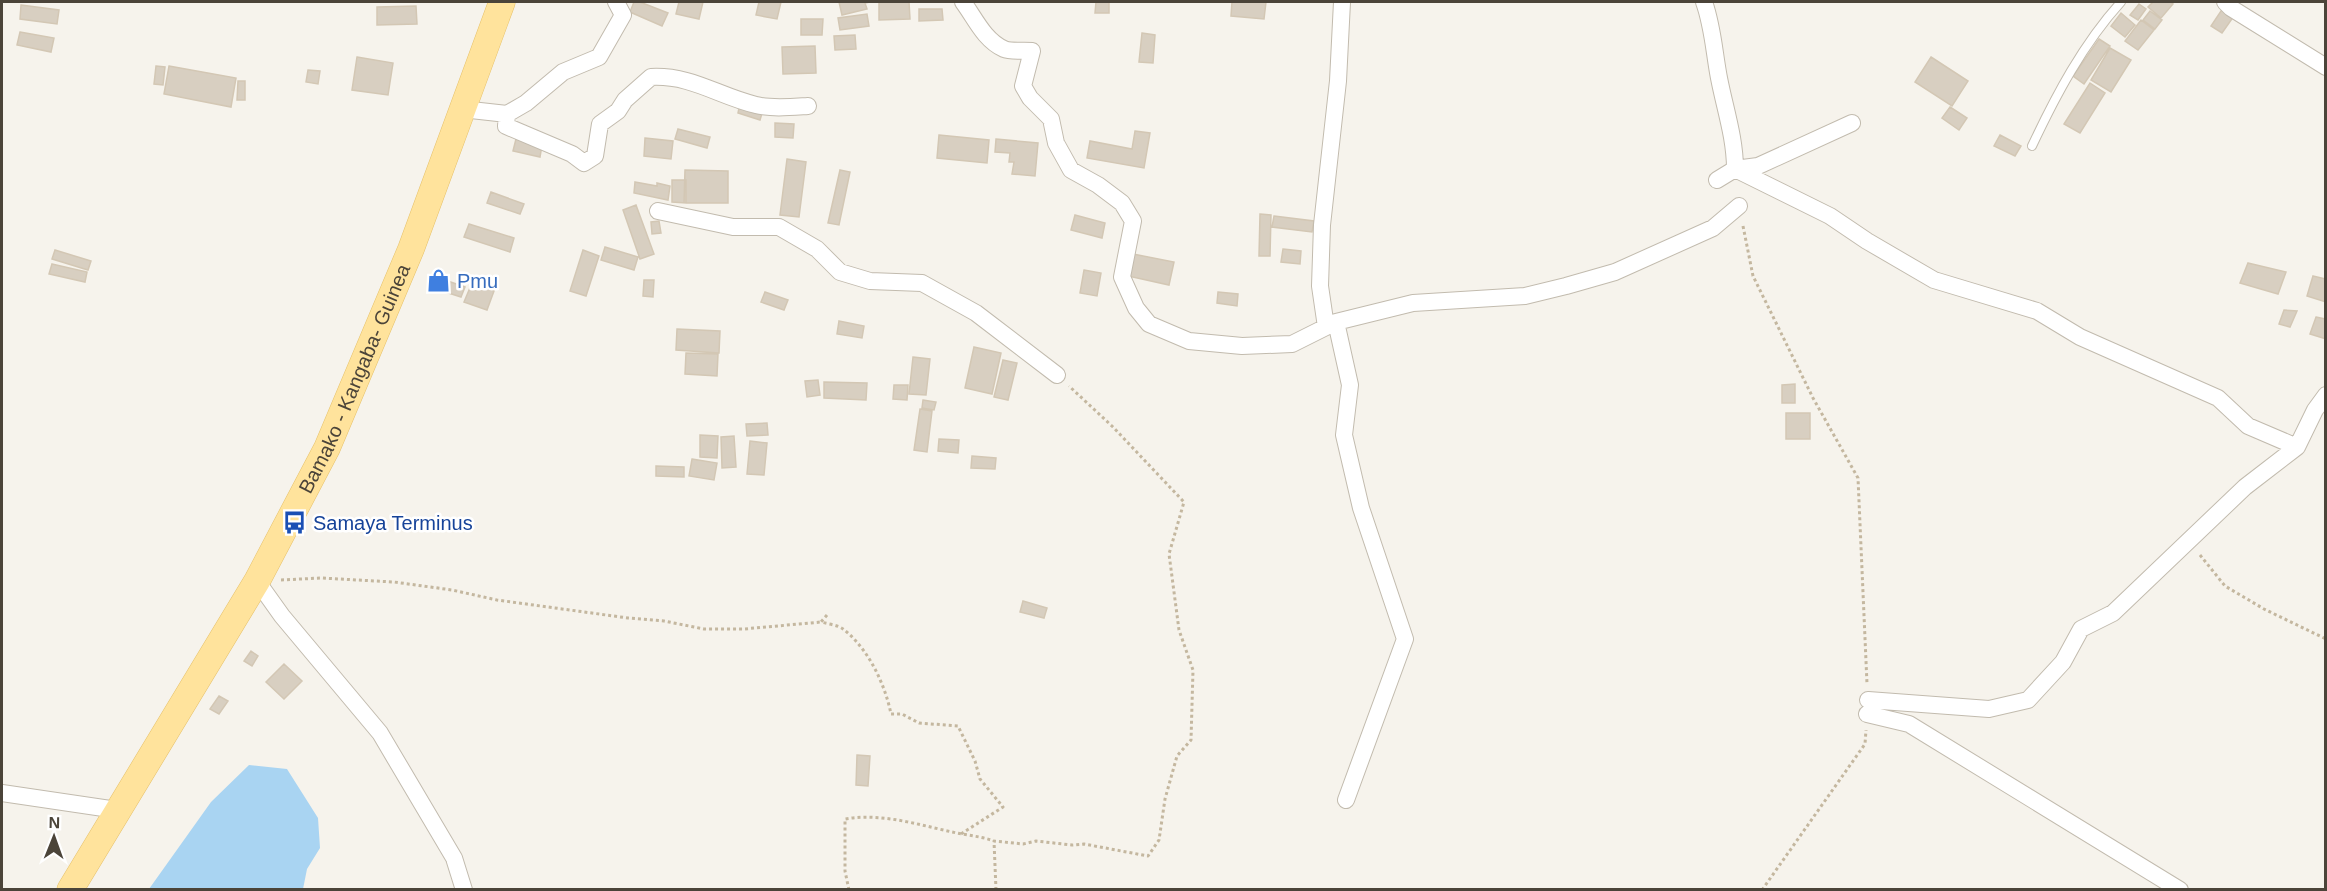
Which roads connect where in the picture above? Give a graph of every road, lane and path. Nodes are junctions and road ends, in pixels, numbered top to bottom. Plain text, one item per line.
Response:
1 (502, 2) edge
2 (616, 2) edge
3 (963, 2) edge
4 (1342, 2) edge
5 (1704, 2) edge
6 (2121, 2) edge
7 (2224, 2) edge
8 (2325, 67) edge
9 (808, 106) dead end
10 (462, 109) junction
11 (507, 114) junction
12 (1852, 123) dead end
13 (2032, 146) dead end
14 (1735, 169) junction
15 (1718, 180) dead end
16 (1739, 206) joint
17 (658, 211) dead end
18 (1331, 325) junction
19 (1057, 375) joint
20 (2325, 395) edge
21 (2297, 447) junction
22 (2188, 541) junction
23 (257, 582) junction
24 (827, 615) dead end
25 (821, 622) junction
26 (2325, 639) edge
27 (1867, 707) junction
28 (2, 793) edge
29 (1346, 800) dead end
30 (117, 810) junction
31 (961, 834) junction
32 (994, 840) junction
33 (70, 890) edge
34 (464, 890) edge
35 (849, 890) edge
36 (996, 890) edge
37 (1762, 890) edge
38 (2180, 890) edge

1 - 10 main road, Bamako - Kangaba- Guinea
2 - 11 street
3 - 18 street
4 - 18 street
5 - 14 street
6 - 13 lane
7 - 8 street
9 - 11 street
10 - 11 street
10 - 23 main road, Bamako - Kangaba- Guinea
12 - 14 street
14 - 15 street
14 - 21 street
16 - 18 street
16 - 27 path
17 - 19 street
18 - 29 street
19 - 32 path
20 - 21 street
21 - 22 street
22 - 26 path
22 - 27 street
23 - 25 path
23 - 30 main road, Bamako - Kangaba- Guinea
23 - 34 street
24 - 25 path
25 - 31 path
27 - 37 path
27 - 38 street
28 - 30 street
30 - 33 main road, Bamako - Kangaba- Guinea
31 - 32 path
31 - 35 path
32 - 36 path

